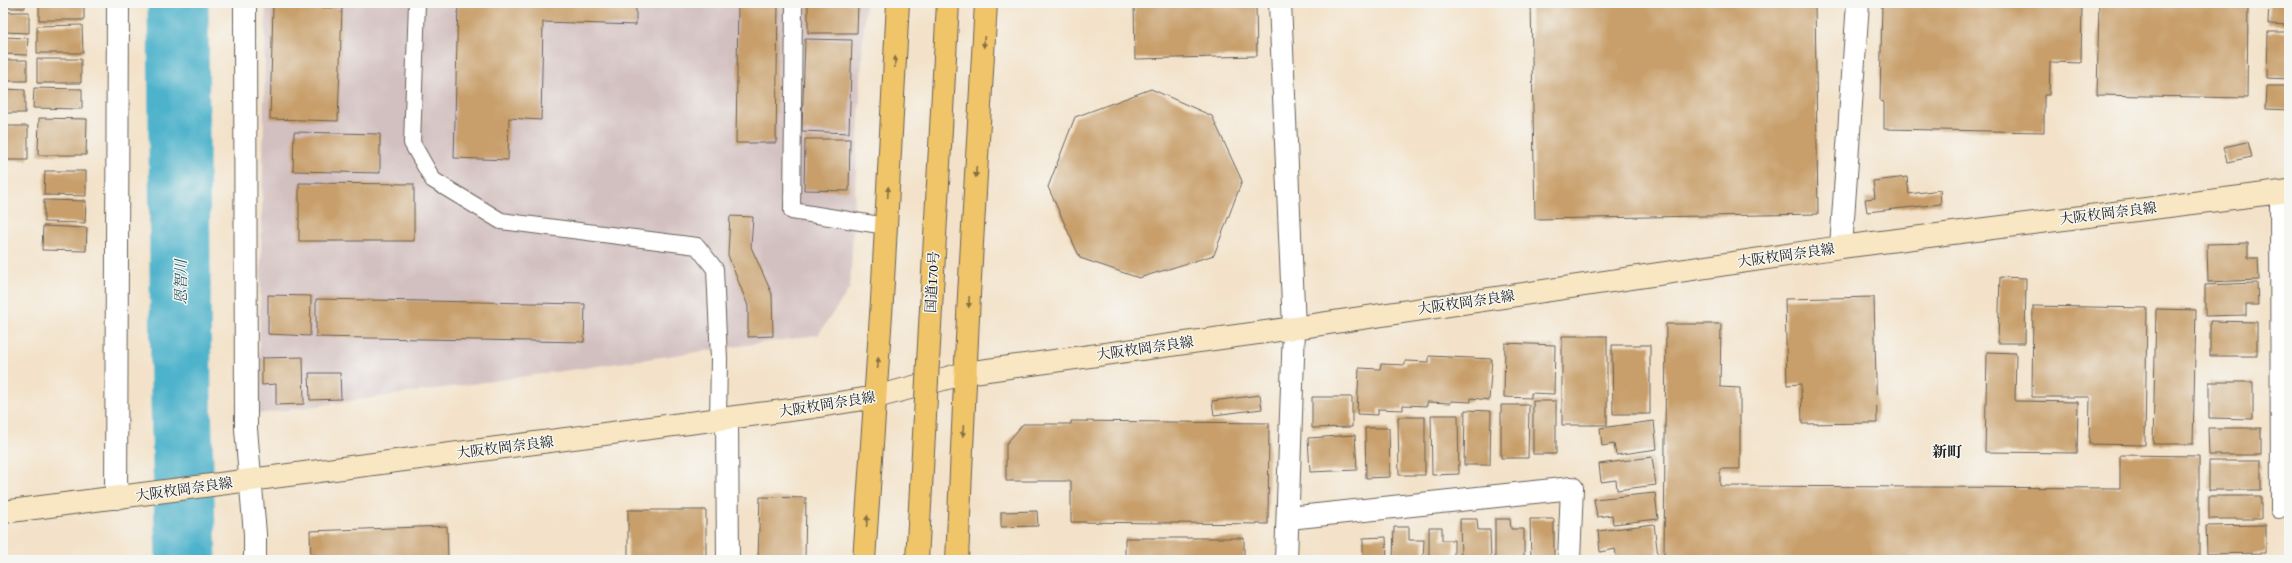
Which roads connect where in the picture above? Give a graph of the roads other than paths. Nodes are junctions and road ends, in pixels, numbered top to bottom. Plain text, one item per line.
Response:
1 (118, 3) edge
2 (245, 3) edge
3 (417, 3) edge
4 (794, 3) edge
5 (898, 3) edge
6 (948, 3) edge
7 (986, 3) edge
8 (1280, 3) edge
9 (1858, 3) edge
10 (2284, 191) edge
11 (886, 226) junction
12 (1842, 247) junction
13 (1294, 328) junction
14 (966, 373) junction
15 (876, 397) junction
16 (723, 419) junction
17 (242, 481) junction
18 (116, 498) junction
19 (2279, 510) dead end
20 (3, 512) edge
21 (1289, 518) junction
22 (255, 560) edge
23 (728, 560) edge
24 (864, 560) edge
25 (916, 560) edge
26 (957, 560) edge
27 (1286, 560) edge
28 (1569, 560) edge

1 - 18 street
2 - 17 street
3 - 16 lane
4 - 11 lane
11 -> 5 highway
6 - 25 highway, 国道170号, bridge
7 -> 14 highway
8 - 13 street
9 - 12 street
10 - 12 main road, 大阪枚岡奈良線
10 - 19 lane
15 -> 11 highway
12 - 13 main road, 大阪枚岡奈良線
13 - 14 main road, 大阪枚岡奈良線
13 - 21 street
14 - 15 main road, 大阪枚岡奈良線
14 -> 26 highway
15 - 16 main road, 大阪枚岡奈良線
24 -> 15 highway
16 - 17 main road, 大阪枚岡奈良線
16 - 23 street
17 - 18 main road, 大阪枚岡奈良線
17 - 22 street
18 - 20 main road, 大阪枚岡奈良線
21 - 27 street
21 - 28 street

